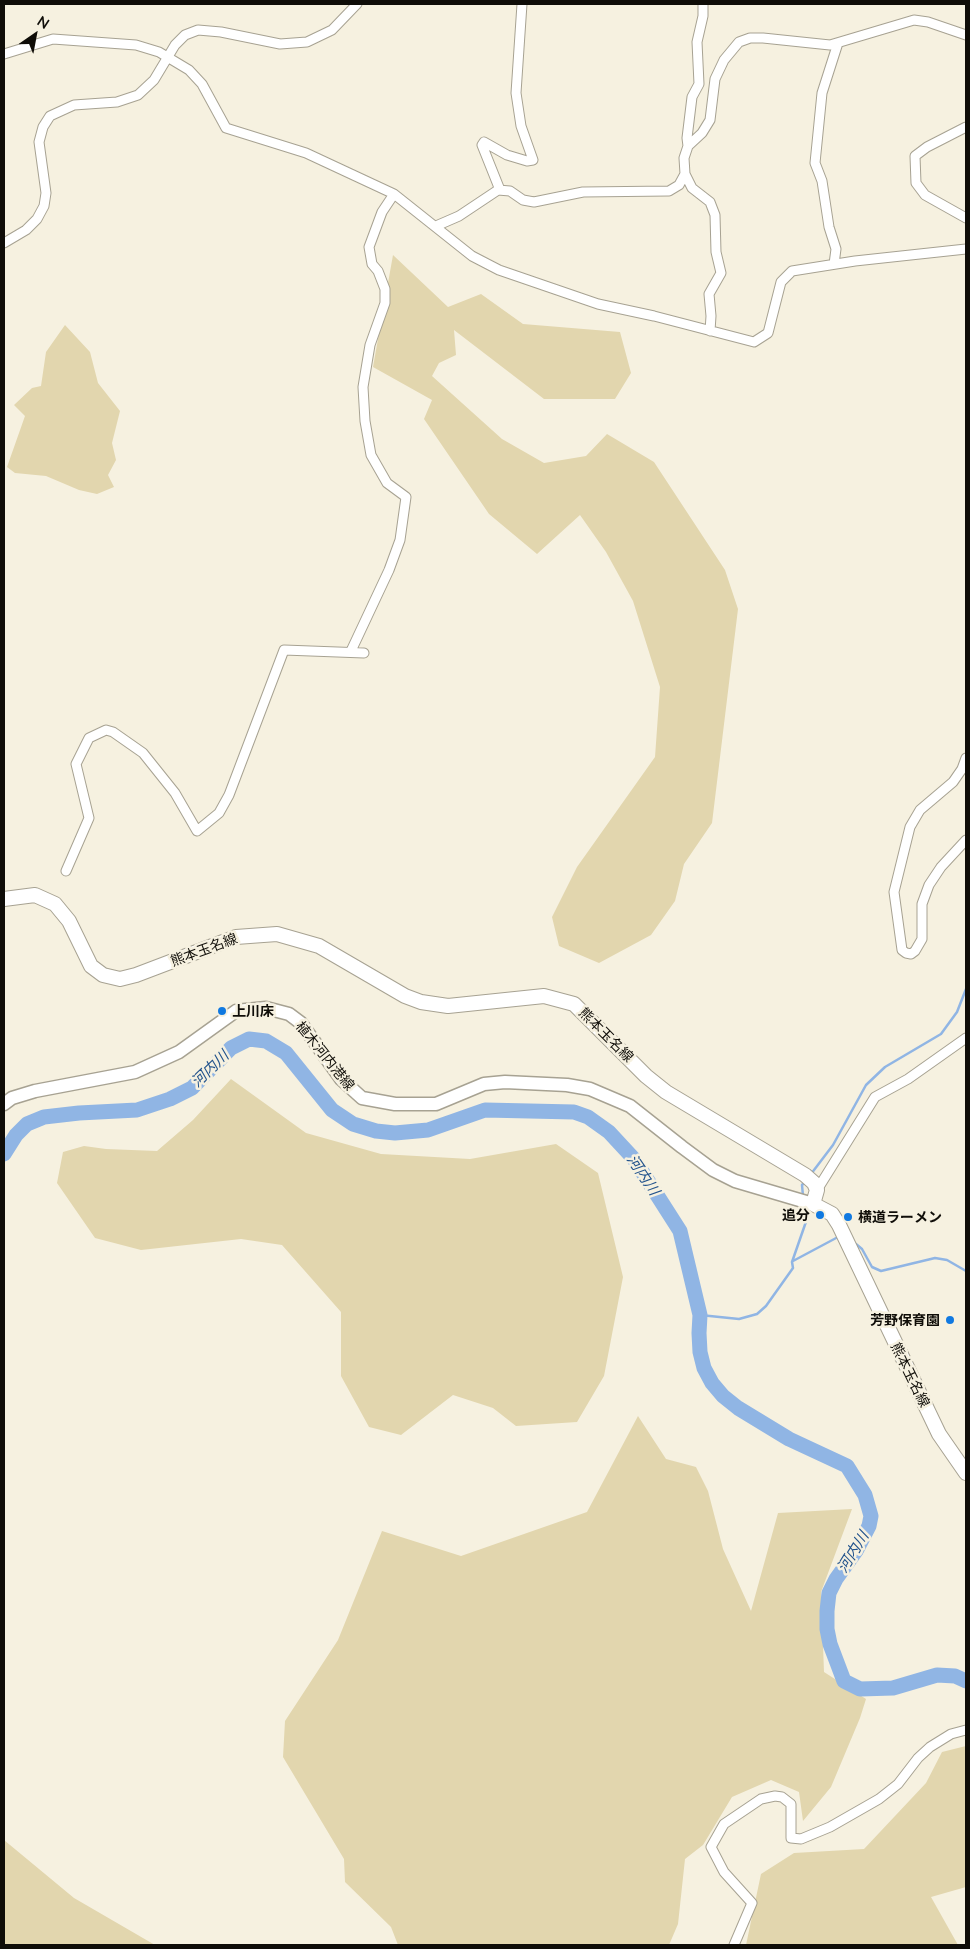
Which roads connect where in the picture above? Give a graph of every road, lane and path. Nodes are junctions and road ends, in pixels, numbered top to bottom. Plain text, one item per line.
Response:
1 (357, 4) edge
2 (522, 4) edge
3 (702, 4) edge
4 (966, 35) edge
5 (838, 43) junction
6 (4, 54) edge
7 (168, 56) junction
8 (966, 127) edge
9 (688, 146) junction
10 (685, 174) junction
11 (500, 190) junction
12 (394, 194) junction
13 (966, 218) edge
14 (436, 226) junction
15 (4, 243) edge
16 (966, 249) edge
17 (834, 264) junction
18 (710, 331) junction
19 (351, 651) junction
20 (364, 653) dead end
21 (966, 758) edge
22 (966, 840) edge
23 (66, 871) dead end
24 (4, 899) edge
25 (966, 1038) edge
26 (4, 1104) edge
27 (817, 1190) junction
28 (813, 1204) junction
29 (966, 1473) edge
30 (966, 1730) edge
31 (734, 1945) edge

1 - 7 street
2 - 11 street
3 - 9 street
4 - 5 street
5 - 9 street
5 - 17 street
6 - 7 street
7 - 12 street
7 - 15 street
8 - 13 street
9 - 10 street
10 - 11 street
10 - 18 street
11 - 14 street
12 - 14 street
12 - 19 street
14 - 18 street
16 - 17 street
17 - 18 street
19 - 20 street
19 - 23 street
21 - 22 street
24 - 27 main road, 熊本玉名線
25 - 27 street
26 - 28 main road, 植木河内港線
27 - 28 main road
28 - 29 main road, 熊本玉名線
30 - 31 street

